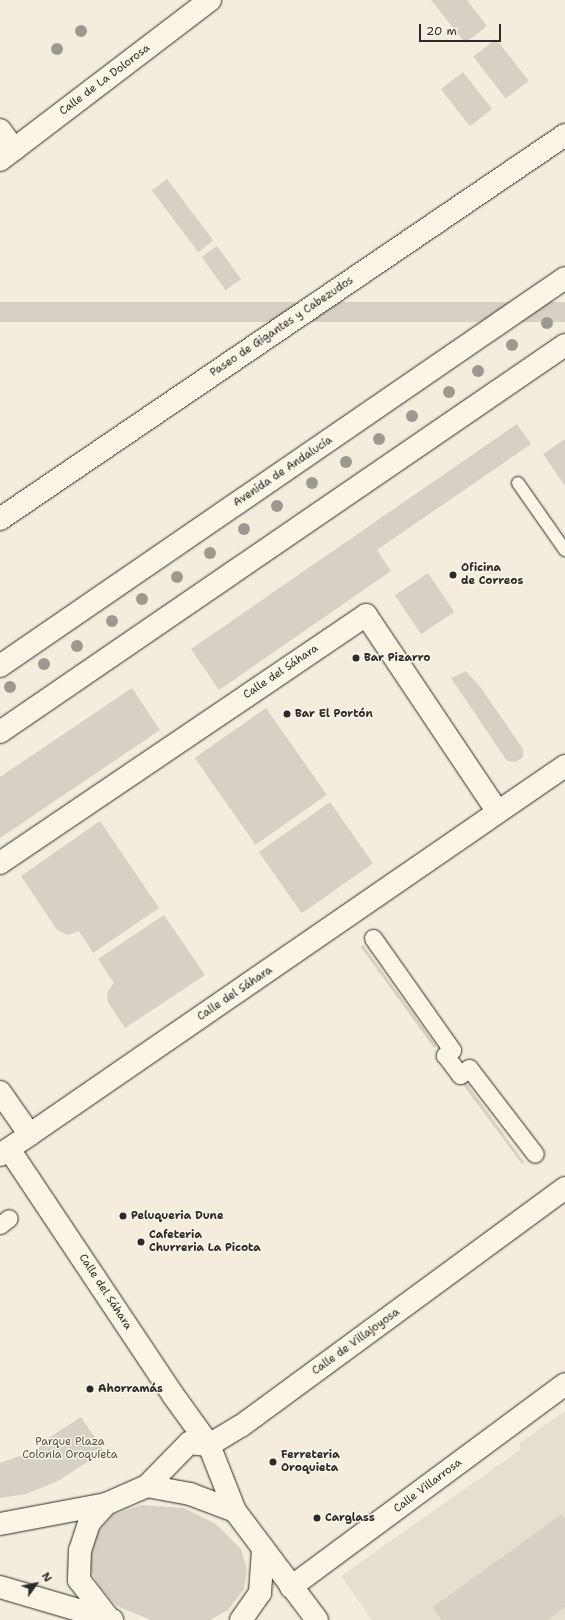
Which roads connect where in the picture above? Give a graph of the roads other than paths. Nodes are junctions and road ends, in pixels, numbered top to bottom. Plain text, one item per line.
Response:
1 (210, 0) edge
2 (0, 130) edge
3 (565, 135) edge
4 (7, 154) edge
5 (565, 278) edge
6 (565, 345) edge
7 (518, 483) dead end
8 (0, 519) edge
9 (565, 550) edge
10 (0, 666) edge
11 (0, 732) edge
12 (565, 766) edge
13 (498, 812) junction
14 (0, 863) edge
15 (373, 938) dead end
16 (0, 1092) edge
17 (30, 1135) junction
18 (5, 1152) edge
19 (535, 1154) dead end
20 (565, 1188) edge
21 (565, 1384) edge
22 (199, 1444) junction
23 (147, 1486) junction
24 (106, 1504) junction
25 (235, 1511) junction
26 (0, 1524) edge
27 (263, 1550) junction
28 (0, 1587) edge
29 (291, 1587) junction
30 (111, 1620) edge
31 (241, 1620) edge
32 (317, 1620) edge

1 - 4 street, Calle de La Dolorosa
2 - 4 street
3 - 8 street, Paseo de Gigantes y Cabezudos
5 - 10 street, Avenida de Andalucía
6 - 11 street
7 - 9 lane
12 - 13 street, Calle del Sáhara
13 - 14 street, Calle del Sáhara
13 - 17 street, Calle del Sáhara
15 - 19 street
16 - 17 street
17 - 18 street, Calle del Sáhara
18 - 22 street, Calle del Sáhara
20 - 22 street, Calle de Villajoyosa
21 - 29 street, Calle Villarrosa
22 - 23 street, Calle de Villajoyosa
22 - 25 street, Calle del Sáhara
23 - 24 street
23 - 25 street
24 - 26 street
24 - 30 street
25 - 27 street, Calle del Sáhara
27 - 29 street, Calle del Sáhara
27 - 31 street
28 - 30 street
29 - 32 street, Calle del Sáhara

